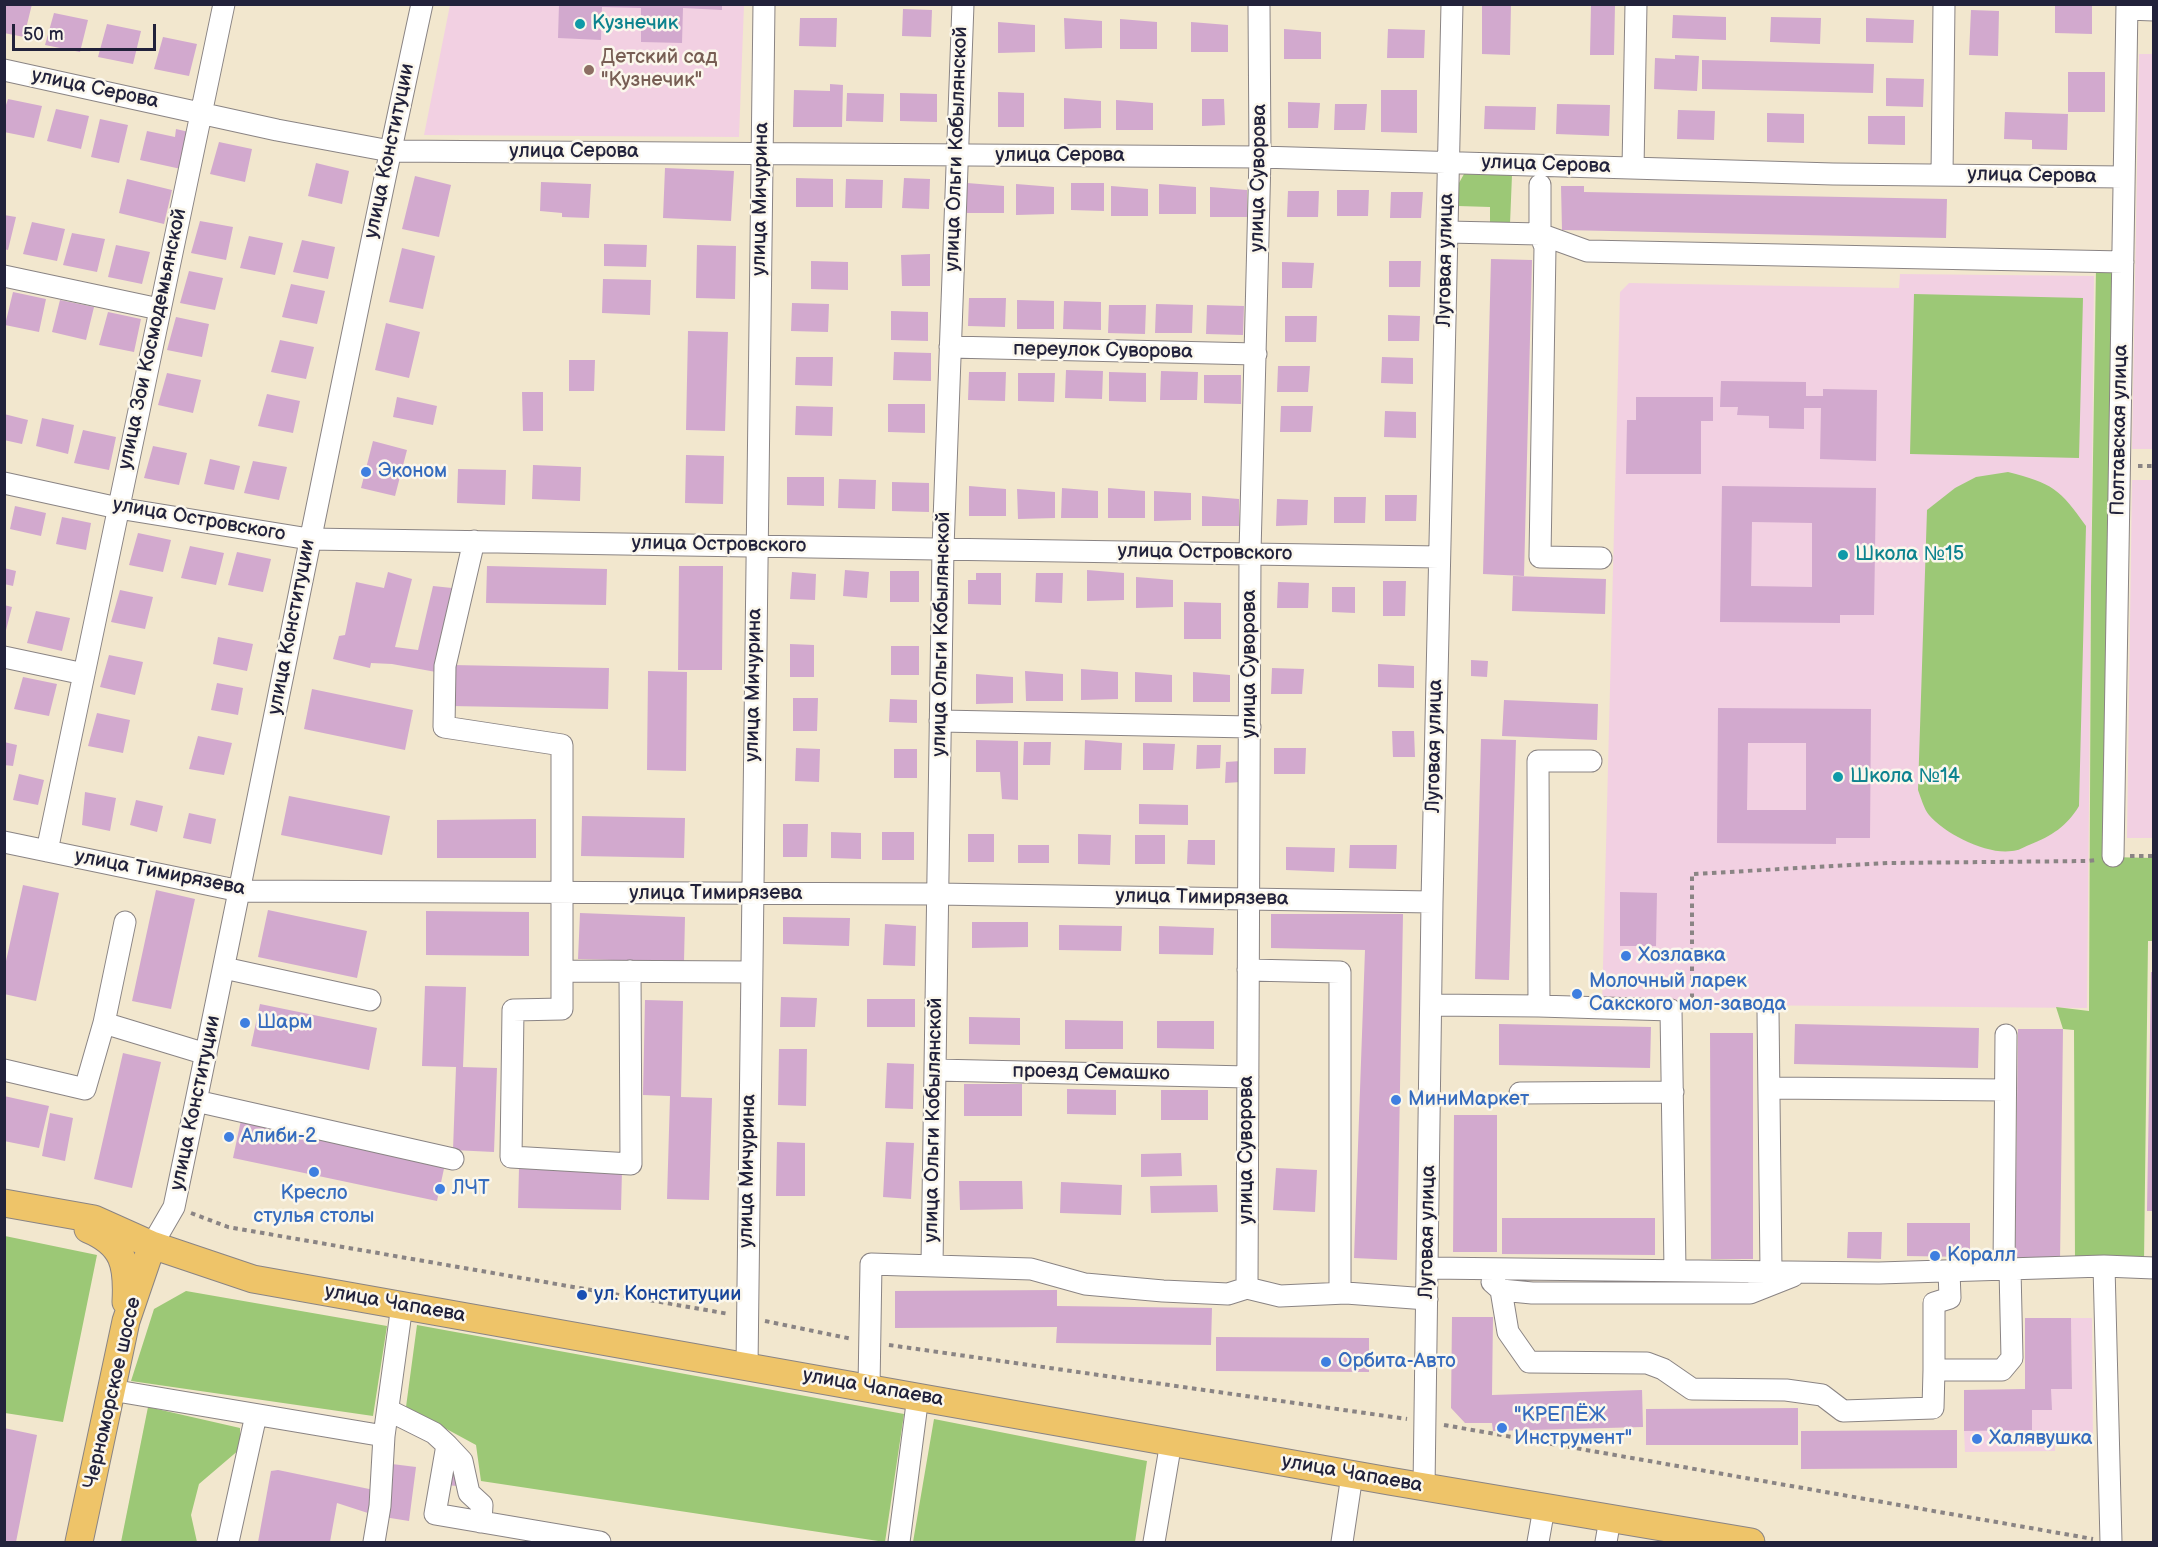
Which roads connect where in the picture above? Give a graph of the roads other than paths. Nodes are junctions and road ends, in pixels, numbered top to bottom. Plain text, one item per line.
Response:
1 (224, 4) edge
2 (422, 4) edge
3 (764, 4) edge
4 (963, 4) edge
5 (1245, 4) edge
6 (1452, 4) edge
7 (1636, 4) edge
8 (1944, 4) edge
9 (1259, 5) edge
10 (2127, 7) edge
11 (2154, 10) edge
12 (4, 70) edge
13 (200, 112) junction
14 (390, 151) junction
15 (761, 153) junction
16 (956, 156) junction
17 (1260, 157) junction
18 (1448, 162) junction
19 (1633, 168) junction
20 (1942, 175) junction
21 (2124, 177) junction
22 (1540, 185) dead end
23 (1447, 232) junction
24 (1540, 234) junction
25 (2123, 262) junction
26 (4, 276) edge
27 (159, 309) junction
28 (950, 347) junction
29 (1256, 354) junction
30 (4, 483) edge
31 (118, 508) junction
32 (309, 539) junction
33 (474, 541) junction
34 (756, 546) junction
35 (943, 548) junction
36 (1250, 553) junction
37 (1439, 557) junction
38 (1601, 558) dead end
39 (4, 657) edge
40 (84, 674) junction
41 (940, 721) junction
42 (1250, 727) junction
43 (1591, 761) dead end
44 (4, 842) edge
45 (47, 851) junction
46 (2113, 856) road end
47 (240, 891) junction
48 (562, 893) junction
49 (751, 894) junction
50 (937, 894) junction
51 (1248, 899) junction
52 (1432, 902) junction
53 (125, 922) dead end
54 (224, 968) junction
55 (1248, 970) junction
56 (562, 971) junction
57 (630, 971) junction
58 (750, 972) junction
59 (370, 1000) dead end
60 (1431, 1005) junction
61 (1539, 1006) junction
62 (1768, 1011) dead end
63 (104, 1023) junction
64 (2006, 1035) dead end
65 (206, 1054) junction
66 (4, 1070) edge
67 (934, 1070) junction
68 (1248, 1077) junction
69 (1769, 1088) junction
70 (2005, 1090) junction
71 (1673, 1092) junction
72 (1520, 1093) dead end
73 (196, 1101) junction
74 (453, 1158) dead end
75 (5, 1203) edge
76 (152, 1245) junction
77 (932, 1264) junction
78 (2104, 1266) junction
79 (1427, 1268) junction
80 (1484, 1268) junction
81 (2154, 1268) edge
82 (2007, 1269) junction
83 (1675, 1270) junction
84 (1949, 1271) junction
85 (1771, 1272) junction
86 (1805, 1272) junction
87 (1247, 1287) junction
88 (1501, 1290) junction
89 (1340, 1293) junction
90 (1427, 1299) junction
91 (402, 1305) junction
92 (126, 1321) junction
93 (747, 1366) junction
94 (1934, 1370) junction
95 (869, 1388) junction
96 (111, 1390) junction
97 (918, 1396) junction
98 (388, 1410) junction
99 (256, 1415) junction
100 (384, 1436) junction
101 (1171, 1442) junction
102 (447, 1445) junction
103 (1352, 1475) junction
104 (1424, 1487) junction
105 (1544, 1508) junction
106 (481, 1522) junction
107 (1608, 1531) edge
108 (1734, 1541) edge
109 (79, 1542) edge
110 (228, 1542) edge
111 (374, 1542) edge
112 (600, 1542) edge
113 (899, 1542) edge
114 (1154, 1542) edge
115 (1342, 1542) edge
116 (1538, 1542) edge
117 (2110, 1542) edge

1 - 13 street, улица Зои Космодемьянской
2 - 14 street, улица Конституции
3 - 15 street, улица Мичурина
4 - 16 street, улица Ольги Кобылянской
5 - 9 street
6 - 18 street, Луговая улица
7 - 19 street
8 - 20 street
9 - 17 street, улица Суворова
10 - 11 street
10 - 21 street, Полтавская улица
12 - 13 street, улица Серова
13 - 14 street, улица Серова
13 - 27 street, улица Зои Космодемьянской
14 - 15 street, улица Серова
14 - 32 street, улица Конституции
15 - 16 street, улица Серова
15 - 34 street, улица Мичурина
16 - 17 street, улица Серова
16 - 28 street, улица Ольги Кобылянской
17 - 18 street, улица Серова
17 - 29 street, улица Суворова
18 - 19 street, улица Серова
18 - 23 street, Луговая улица
19 - 20 street, улица Серова
20 - 21 street, улица Серова
21 - 25 street, Полтавская улица
22 - 24 street
23 - 24 street
23 - 37 street, Луговая улица
24 - 25 street
24 - 38 street
25 - 46 street, Полтавская улица
26 - 27 street
27 - 31 street, улица Зои Космодемьянской
28 - 29 street, переулок Суворова
28 - 35 street, улица Ольги Кобылянской
29 - 36 street, улица Суворова
30 - 31 street, улица Островского
31 - 32 street, улица Островского
31 - 40 street, улица Зои Космодемьянской
32 - 33 street, улица Островского
32 - 47 street, улица Конституции
33 - 34 street, улица Островского
33 - 48 street
34 - 35 street, улица Островского
34 - 49 street, улица Мичурина
35 - 36 street, улица Островского
35 - 41 street, улица Ольги Кобылянской
36 - 37 street, улица Островского
36 - 42 street, улица Суворова
37 - 52 street, Луговая улица
39 - 40 street
40 - 45 street, улица Зои Космодемьянской
41 - 42 street
41 - 50 street, улица Ольги Кобылянской
42 - 51 street, улица Суворова
43 - 61 street
44 - 45 street, улица Тимирязева
45 - 47 street, улица Тимирязева
47 - 48 street, улица Тимирязева
47 - 54 street, улица Конституции
48 - 49 street, улица Тимирязева
48 - 56 street
49 - 50 street, улица Тимирязева
49 - 58 street, улица Мичурина
50 - 51 street, улица Тимирязева
50 - 67 street, улица Ольги Кобылянской
51 - 52 street, улица Тимирязева
51 - 55 street, улица Суворова
52 - 60 street, Луговая улица
53 - 63 street
54 - 59 street
54 - 65 street, улица Конституции
55 - 68 street, улица Суворова
55 - 89 street
56 - 57 street
56 - 57 street
57 - 58 street
58 - 93 street, улица Мичурина
60 - 61 street
60 - 79 street, Луговая улица
61 - 71 street
62 - 69 street
63 - 65 street
63 - 66 street
64 - 70 street
65 - 73 street, улица Конституции
67 - 68 street, проезд Семашко
67 - 77 street, улица Ольги Кобылянской
68 - 87 street, улица Суворова
69 - 70 street
69 - 85 street
70 - 82 street
71 - 72 street
71 - 83 street
73 - 74 street
73 - 76 street, улица Конституции
75 - 76 main road, улица Чапаева
75 - 92 main road
76 - 91 main road, улица Чапаева
76 - 92 main road, Черноморское шоссе
77 - 87 street
77 - 95 street
78 - 81 street
78 - 82 street
78 - 117 street
79 - 80 street
79 - 90 street, Луговая улица
80 - 83 street
80 - 88 street
82 - 84 street
82 - 94 street
83 - 85 street
84 - 86 street
84 - 94 street
85 - 86 street
86 - 88 street
87 - 89 street
88 - 94 street
89 - 90 street
90 - 104 street, Луговая улица
91 - 93 main road, улица Чапаева
91 - 98 street
92 - 96 main road, Черноморское шоссе
93 - 95 main road, улица Чапаева
95 - 97 main road, улица Чапаева
96 - 99 street
96 - 109 main road, Черноморское шоссе
97 - 101 main road, улица Чапаева
97 - 113 street
98 - 100 street
98 - 102 street
99 - 100 street
99 - 110 street
100 - 111 street
101 - 103 main road, улица Чапаева
101 - 114 street
102 - 106 street
102 - 106 street
103 - 104 main road, улица Чапаева
103 - 115 street
104 - 105 main road, улица Чапаева
105 - 107 main road, улица Чапаева
105 - 116 street
106 - 112 street
107 - 108 main road, улица Чапаева

